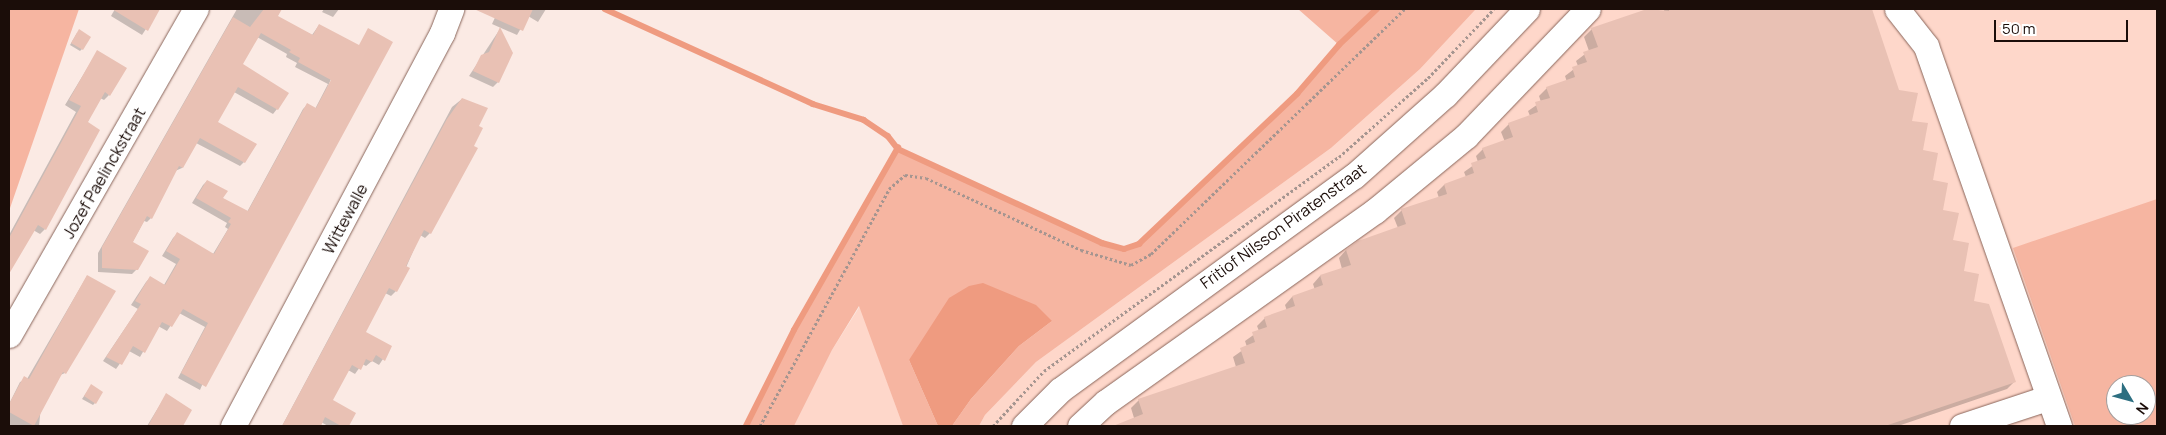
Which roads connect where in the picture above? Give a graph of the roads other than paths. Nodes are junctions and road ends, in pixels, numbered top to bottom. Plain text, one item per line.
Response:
1 (196, 9) edge
2 (451, 9) edge
3 (1527, 9) edge
4 (1588, 9) edge
5 (1897, 9) edge
6 (9, 335) edge
7 (2048, 398) junction
8 (233, 426) edge
9 (1024, 426) edge
10 (1080, 426) edge
11 (1962, 426) edge
12 (2059, 426) edge

1 - 6 street, Jozef Paelinckstraat
2 - 8 street, Wittewalle
3 - 9 street, Fritiof Nilsson Piratenstraat
4 - 10 street
5 - 7 street
7 - 11 street
7 - 12 street

